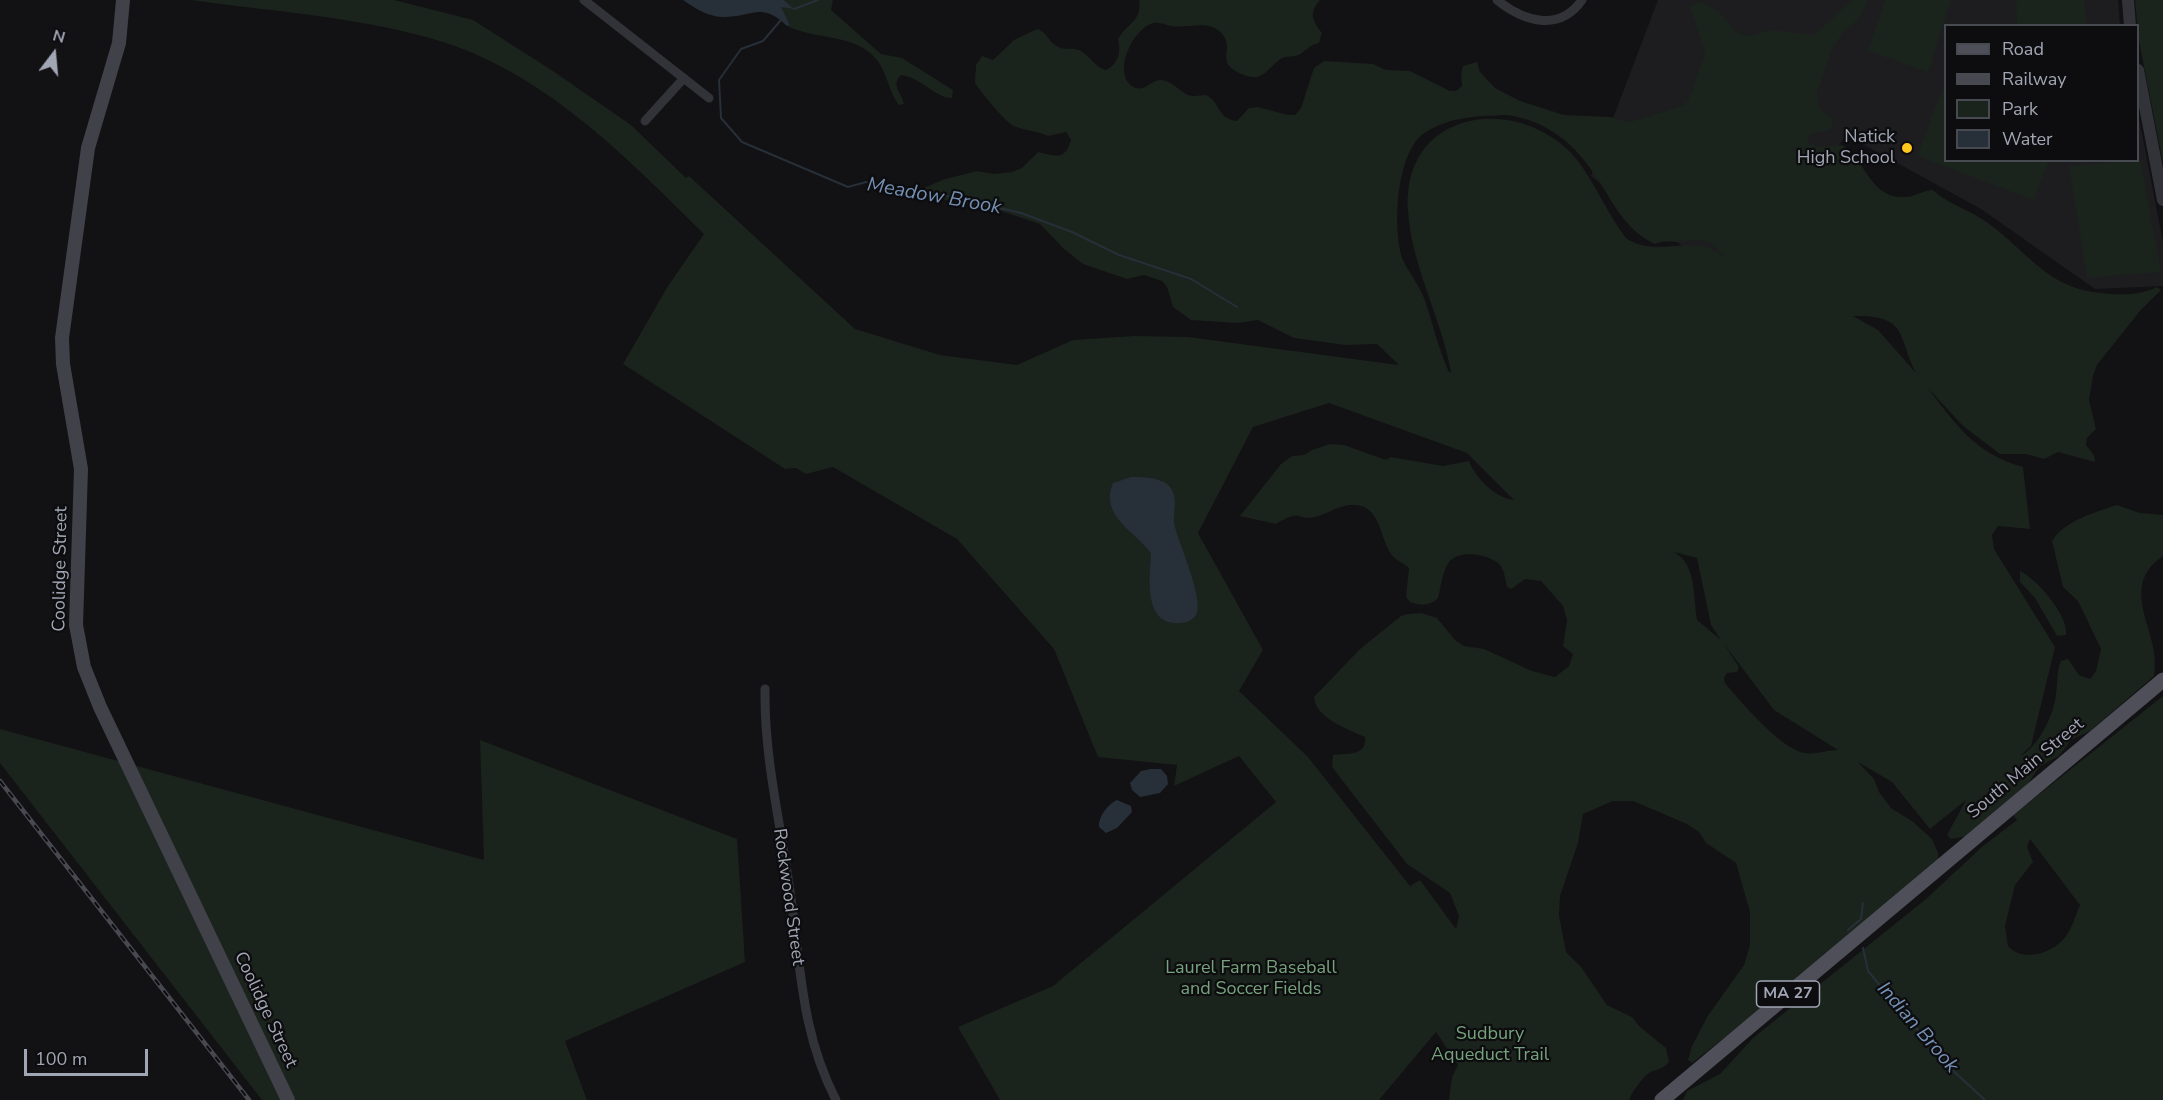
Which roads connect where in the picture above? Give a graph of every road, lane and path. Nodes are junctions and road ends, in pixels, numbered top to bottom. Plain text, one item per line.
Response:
1 (123, 0) edge
2 (584, 0) edge
3 (1497, 0) edge
4 (1582, 0) edge
5 (2128, 0) edge
6 (2130, 24) edge
7 (2139, 75) edge
8 (684, 78) junction
9 (709, 98) dead end
10 (645, 121) dead end
11 (2163, 200) edge
12 (2163, 680) edge
13 (765, 689) dead end
14 (288, 1100) edge
15 (836, 1100) edge
16 (1662, 1100) edge

1 - 14 main road, Coolidge Street
2 - 8 street
3 - 4 street
5 - 6 street
7 - 11 street
8 - 9 street
8 - 10 street
12 - 16 main road, South Main Street / MA 27
13 - 15 street, Rockwood Street

